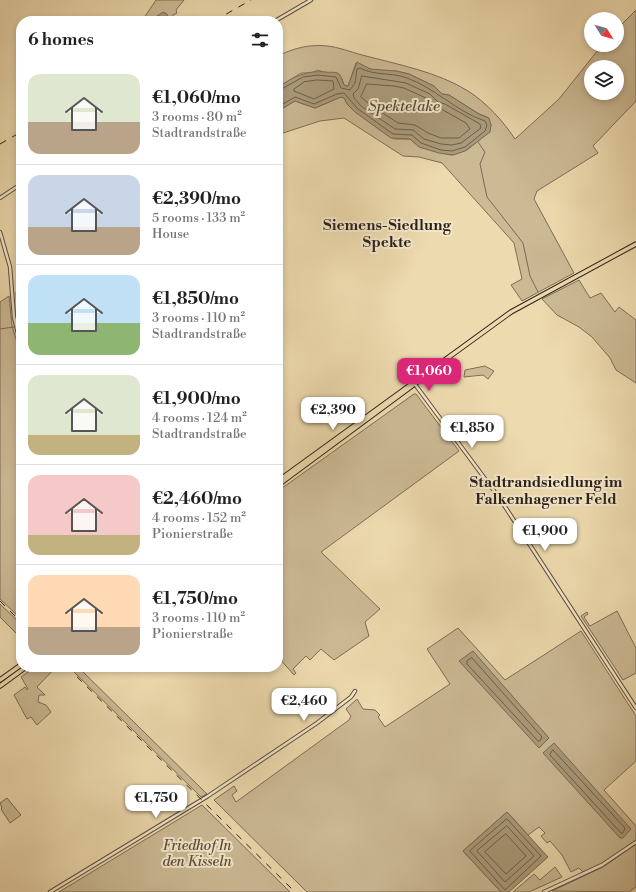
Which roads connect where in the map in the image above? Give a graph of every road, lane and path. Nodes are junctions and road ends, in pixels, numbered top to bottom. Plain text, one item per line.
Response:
1 (311, 0) edge
2 (283, 16) edge
3 (16, 187) edge
4 (0, 198) edge
5 (0, 232) edge
6 (636, 244) edge
7 (16, 325) edge
8 (414, 384) junction
9 (283, 479) edge
10 (16, 668) edge
11 (19, 672) edge
12 (0, 680) edge
13 (0, 686) edge
14 (355, 691) dead end
15 (636, 708) edge
16 (636, 842) edge
17 (50, 892) edge
18 (544, 892) edge

1 - 2 street
3 - 4 street
5 - 7 street
6 - 8 main road
8 - 9 main road
8 - 15 street
10 - 12 main road
11 - 13 main road
14 - 17 street
16 - 18 street

